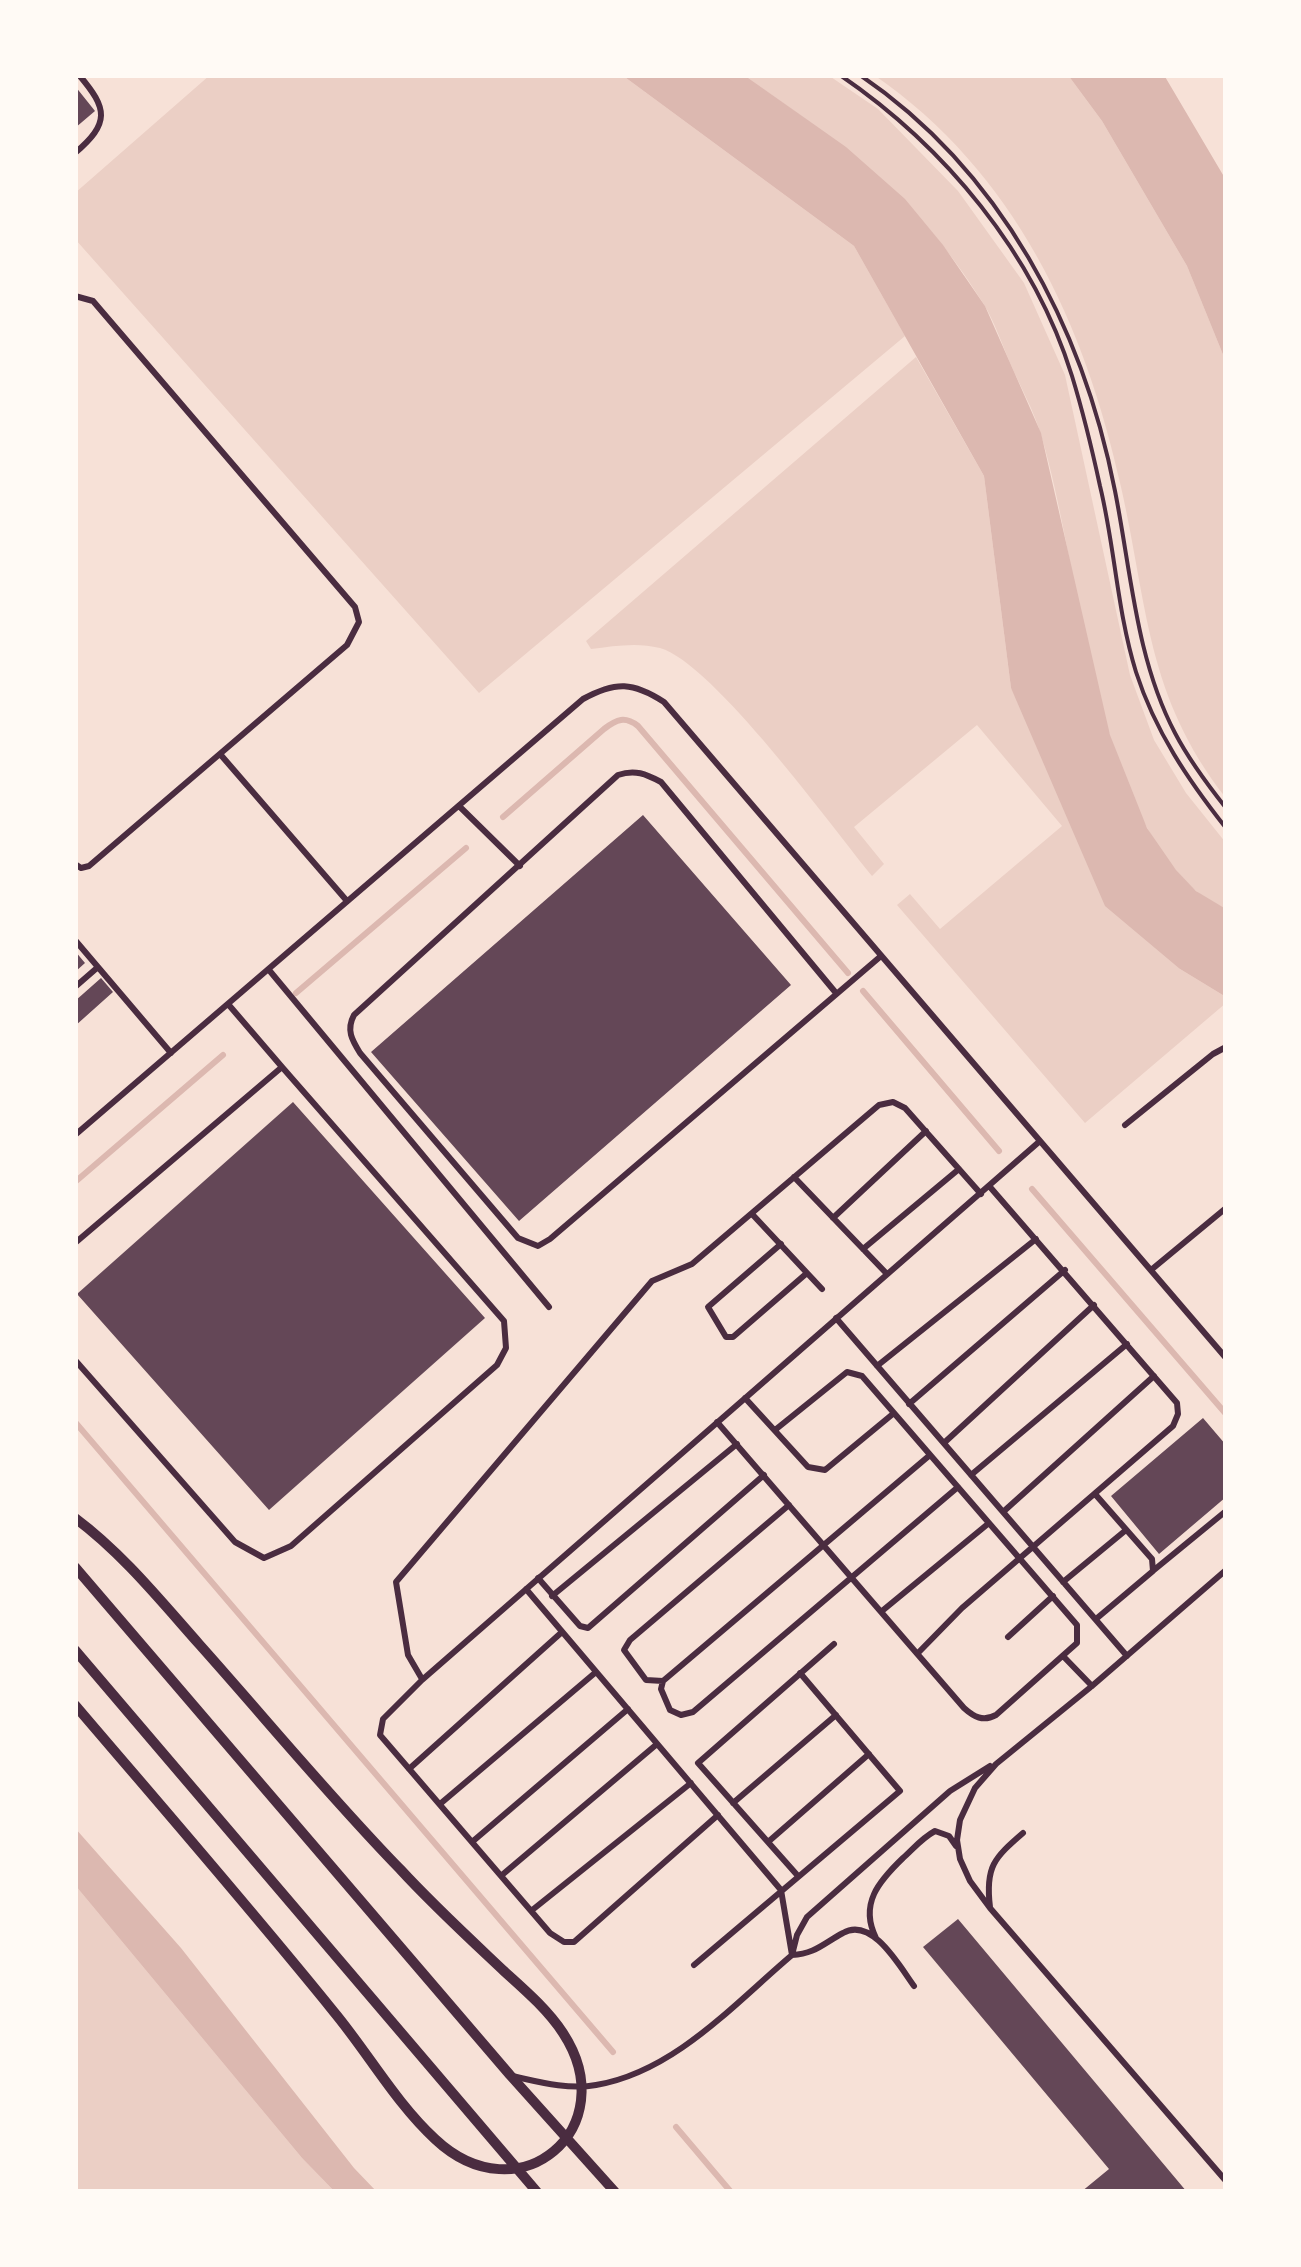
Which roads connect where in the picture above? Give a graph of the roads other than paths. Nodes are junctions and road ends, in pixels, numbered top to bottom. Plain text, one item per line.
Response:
1 (79, 75) edge
2 (75, 153) edge
3 (75, 296) edge
4 (220, 754) junction
5 (459, 806) junction
6 (75, 864) edge
7 (520, 866) junction
8 (347, 902) junction
9 (75, 940) edge
10 (881, 956) junction
11 (98, 968) junction
12 (269, 969) junction
13 (75, 987) edge
14 (836, 994) junction
15 (228, 1004) junction
16 (1226, 1047) edge
17 (171, 1052) junction
18 (282, 1067) junction
19 (1125, 1125) dead end
20 (926, 1132) junction
21 (75, 1135) edge
22 (1040, 1141) junction
23 (959, 1169) junction
24 (794, 1177) junction
25 (990, 1187) junction
26 (982, 1194) junction
27 (1226, 1208) edge
28 (752, 1214) junction
29 (833, 1218) junction
30 (1036, 1238) junction
31 (75, 1244) edge
32 (780, 1244) junction
33 (863, 1249) junction
34 (1065, 1270) junction
35 (1151, 1270) junction
36 (807, 1273) junction
37 (887, 1274) junction
38 (822, 1289) dead end
39 (1094, 1305) junction
40 (550, 1307) dead end
41 (836, 1318) junction
42 (1127, 1344) junction
43 (1226, 1358) edge
44 (75, 1360) edge
45 (877, 1366) junction
46 (1154, 1376) junction
47 (745, 1398) junction
48 (909, 1404) junction
49 (894, 1413) junction
50 (718, 1422) junction
51 (775, 1430) junction
52 (945, 1442) junction
53 (737, 1444) junction
54 (930, 1455) junction
55 (764, 1475) junction
56 (971, 1476) junction
57 (958, 1487) junction
58 (1095, 1494) junction
59 (790, 1505) junction
60 (1226, 1510) edge
61 (1003, 1512) junction
62 (75, 1518) edge
63 (989, 1522) junction
64 (1126, 1530) junction
65 (824, 1544) junction
66 (1034, 1547) junction
67 (1020, 1558) junction
68 (75, 1567) edge
69 (1226, 1570) edge
70 (1154, 1571) junction
71 (851, 1576) junction
72 (538, 1578) junction
73 (1063, 1582) junction
74 (526, 1589) junction
75 (552, 1596) junction
76 (1053, 1596) junction
77 (882, 1611) junction
78 (1096, 1620) junction
79 (562, 1632) junction
80 (1008, 1636) dead end
81 (834, 1644) dead end
82 (75, 1650) edge
83 (918, 1653) junction
84 (1063, 1656) junction
85 (1127, 1656) junction
86 (596, 1672) junction
87 (800, 1673) junction
88 (422, 1680) junction
89 (663, 1681) junction
90 (1092, 1686) junction
91 (75, 1705) edge
92 (628, 1710) junction
93 (836, 1716) junction
94 (657, 1744) junction
95 (870, 1754) junction
96 (996, 1764) junction
97 (409, 1769) junction
98 (691, 1783) junction
99 (734, 1803) junction
100 (440, 1804) junction
101 (718, 1815) junction
102 (1023, 1833) dead end
103 (472, 1842) junction
104 (768, 1842) junction
105 (959, 1852) junction
106 (501, 1876) junction
107 (798, 1876) junction
108 (781, 1890) junction
109 (990, 1908) junction
110 (531, 1911) junction
111 (878, 1940) junction
112 (792, 1955) junction
113 (694, 1964) dead end
114 (914, 1986) dead end
115 (510, 2076) junction
116 (1226, 2181) edge
117 (537, 2192) edge
118 (615, 2192) edge

1 - 2 lane
3 - 4 lane
4 - 6 lane
4 - 8 lane
5 - 7 lane
5 - 8 lane
5 - 10 lane
7 - 14 lane
7 - 14 lane
8 - 12 lane
9 - 11 lane
10 - 14 lane
10 - 22 lane
11 - 13 lane
11 - 17 lane
12 - 15 lane
12 - 40 lane
15 - 17 lane
15 - 18 lane
16 - 19 lane
17 - 21 lane
18 - 31 lane
18 - 44 lane
20 - 23 lane
20 - 24 lane
20 - 29 lane
22 - 25 lane
22 - 35 lane
23 - 26 lane
23 - 33 lane
24 - 28 lane
24 - 29 lane
25 - 26 lane
25 - 30 lane
26 - 37 lane
27 - 35 lane
28 - 32 lane
28 - 88 lane
29 - 33 lane
30 - 34 lane
30 - 45 lane
32 - 36 lane
32 - 36 lane
33 - 37 lane
34 - 39 lane
34 - 48 lane
35 - 43 lane
36 - 38 lane
37 - 41 lane
39 - 42 lane
39 - 52 lane
41 - 45 lane
41 - 47 lane
42 - 46 lane
42 - 56 lane
45 - 48 lane
46 - 58 lane
46 - 61 lane
47 - 50 lane
47 - 51 lane
48 - 52 lane
49 - 51 lane
49 - 51 lane
49 - 54 lane
50 - 53 lane
50 - 72 lane
52 - 56 lane
53 - 55 lane
53 - 75 lane
54 - 57 lane
54 - 65 lane
55 - 59 lane
55 - 75 lane
56 - 61 lane
57 - 63 lane
57 - 71 lane
58 - 64 lane
58 - 66 lane
59 - 65 lane
59 - 89 lane
60 - 70 lane
61 - 66 lane
62 - 91 street
63 - 67 lane
63 - 77 lane
64 - 70 lane
64 - 73 lane
65 - 71 lane
65 - 89 lane
66 - 67 lane
66 - 73 lane
67 - 76 lane
67 - 83 lane
68 - 115 street
69 - 85 lane
70 - 78 lane
71 - 77 lane
71 - 89 lane
72 - 74 lane
72 - 75 lane
73 - 78 lane
74 - 79 lane
74 - 88 lane
76 - 80 lane
76 - 84 lane
77 - 83 lane
78 - 85 lane
79 - 86 lane
79 - 97 lane
81 - 87 lane
82 - 117 street
83 - 84 lane
84 - 90 lane
85 - 90 lane
86 - 92 lane
86 - 100 lane
87 - 93 lane
87 - 99 lane
88 - 97 lane
90 - 96 lane
92 - 94 lane
92 - 103 lane
93 - 95 lane
93 - 99 lane
94 - 98 lane
94 - 106 lane
95 - 104 lane
95 - 107 lane
96 - 105 lane
96 - 112 lane
97 - 100 lane
98 - 101 lane
98 - 110 lane
99 - 104 lane
100 - 103 lane
101 - 108 lane
101 - 110 lane
102 - 109 lane
103 - 106 lane
104 - 107 lane
105 - 109 lane
105 - 111 lane
106 - 110 lane
107 - 108 lane
108 - 112 lane
108 - 113 lane
109 - 116 lane
111 - 112 lane
111 - 114 lane
112 - 115 lane
115 - 118 street

